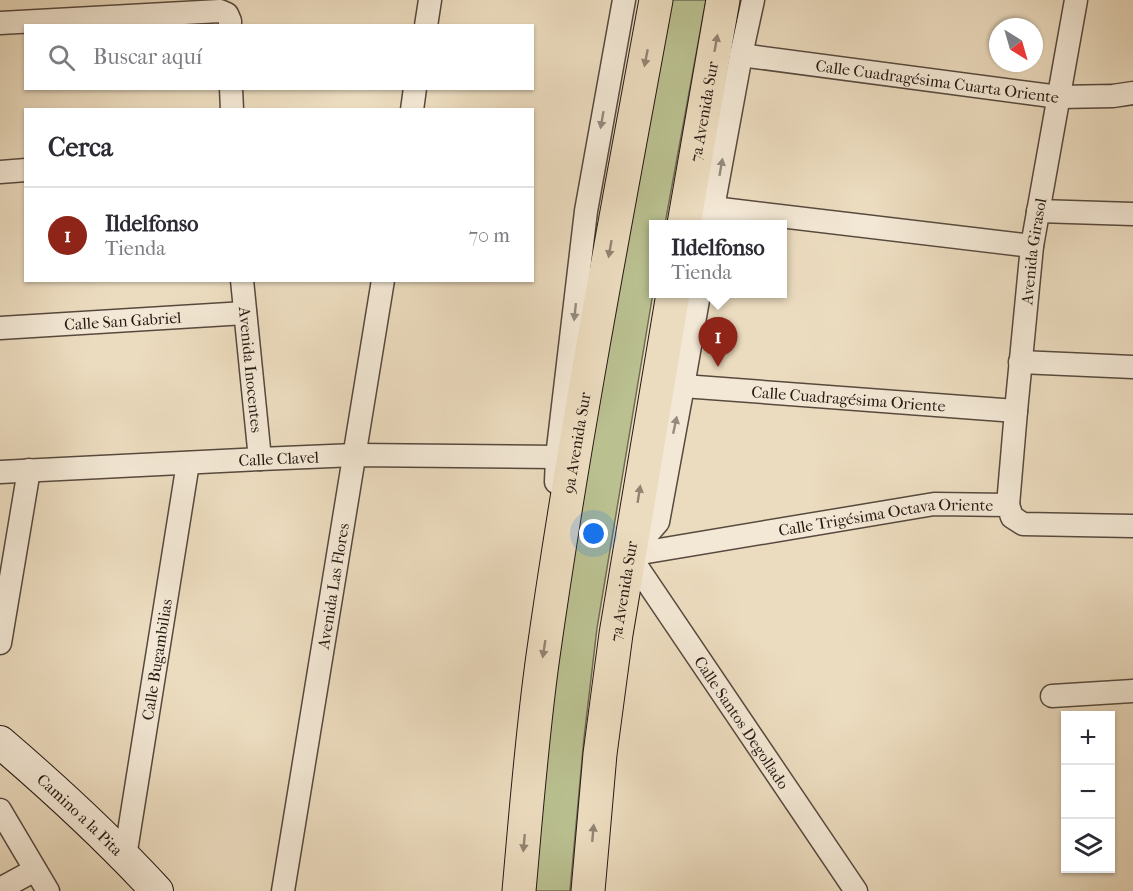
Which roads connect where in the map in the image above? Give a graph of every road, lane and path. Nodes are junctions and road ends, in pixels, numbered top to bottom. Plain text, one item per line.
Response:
1 (430, 0) edge
2 (624, 0) edge
3 (656, 0) edge
4 (723, 0) edge
5 (753, 0) edge
6 (1076, 0) edge
7 (229, 20) edge
8 (0, 22) edge
9 (426, 24) edge
10 (741, 55) junction
11 (231, 90) edge
12 (415, 90) edge
13 (1133, 93) edge
14 (1059, 97) junction
15 (232, 108) edge
16 (412, 108) edge
17 (24, 170) edge
18 (0, 172) edge
19 (1038, 211) junction
20 (1133, 214) edge
21 (699, 217) edge
22 (733, 220) edge
23 (787, 225) edge
24 (1032, 246) junction
25 (242, 282) edge
26 (383, 282) edge
27 (672, 298) edge
28 (698, 298) edge
29 (245, 313) junction
30 (0, 328) edge
31 (1020, 362) junction
32 (1133, 367) edge
33 (683, 386) junction
34 (1016, 411) junction
35 (355, 455) junction
36 (557, 457) junction
37 (260, 459) junction
38 (188, 463) junction
39 (29, 470) junction
40 (0, 472) edge
41 (1008, 505) junction
42 (1133, 526) edge
43 (629, 555) junction
44 (551, 605) junction
45 (0, 643) edge
46 (1133, 691) edge
47 (1052, 696) dead end
48 (0, 742) edge
49 (0, 810) edge
50 (125, 857) junction
51 (35, 870) junction
52 (0, 889) edge
53 (48, 891) edge
54 (157, 891) edge
55 (283, 891) edge
56 (519, 891) edge
57 (588, 891) edge
58 (856, 891) edge

1 - 9 street
2 -> 36 street
3 -> 44 main road, 9a Avenida Sur
21 -> 4 main road, 7a Avenida Sur
5 - 10 street
6 - 14 street, Avenida Girasol
7 - 8 street
10 - 14 street, Calle Cuadragésima Cuarta Oriente
21 -> 10 street
11 - 15 street
12 - 16 street
13 - 14 street, Calle Cuadragésima Cuarta Oriente
14 - 19 street, Avenida Girasol
17 - 18 street
19 - 20 street
19 - 24 street, Avenida Girasol
21 - 22 street
23 - 24 street
24 - 31 street, Avenida Girasol
25 - 29 street, Avenida Inocentes
26 - 35 street, Avenida Las Flores
43 -> 27 main road, 7a Avenida Sur
28 - 33 street
29 - 30 street, Calle San Gabriel
29 - 37 street, Avenida Inocentes
31 - 32 street
31 - 34 street, Avenida Girasol
33 - 34 street, Calle Cuadragésima Oriente
43 -> 33 street
34 - 41 street, Avenida Girasol
35 - 36 street, Calle Clavel
35 - 37 street, Calle Clavel
35 - 55 street, Avenida Las Flores
36 - 44 street
37 - 38 street, Calle Clavel
38 - 39 street, Calle Clavel
38 - 50 street, Calle Bugambilias
39 - 40 street, Calle Clavel
39 - 45 street
41 - 42 street, Calle Trigésima Octava Oriente
41 - 43 street, Calle Trigésima Octava Oriente
57 -> 43 main road, 7a Avenida Sur
43 - 58 street, Calle Santos Degollado
44 -> 56 main road, 9a Avenida Sur
46 - 47 street
48 - 50 street, Camino a la Pita
49 - 51 street
50 - 54 street, Camino a la Pita
51 - 52 street
51 - 53 street

